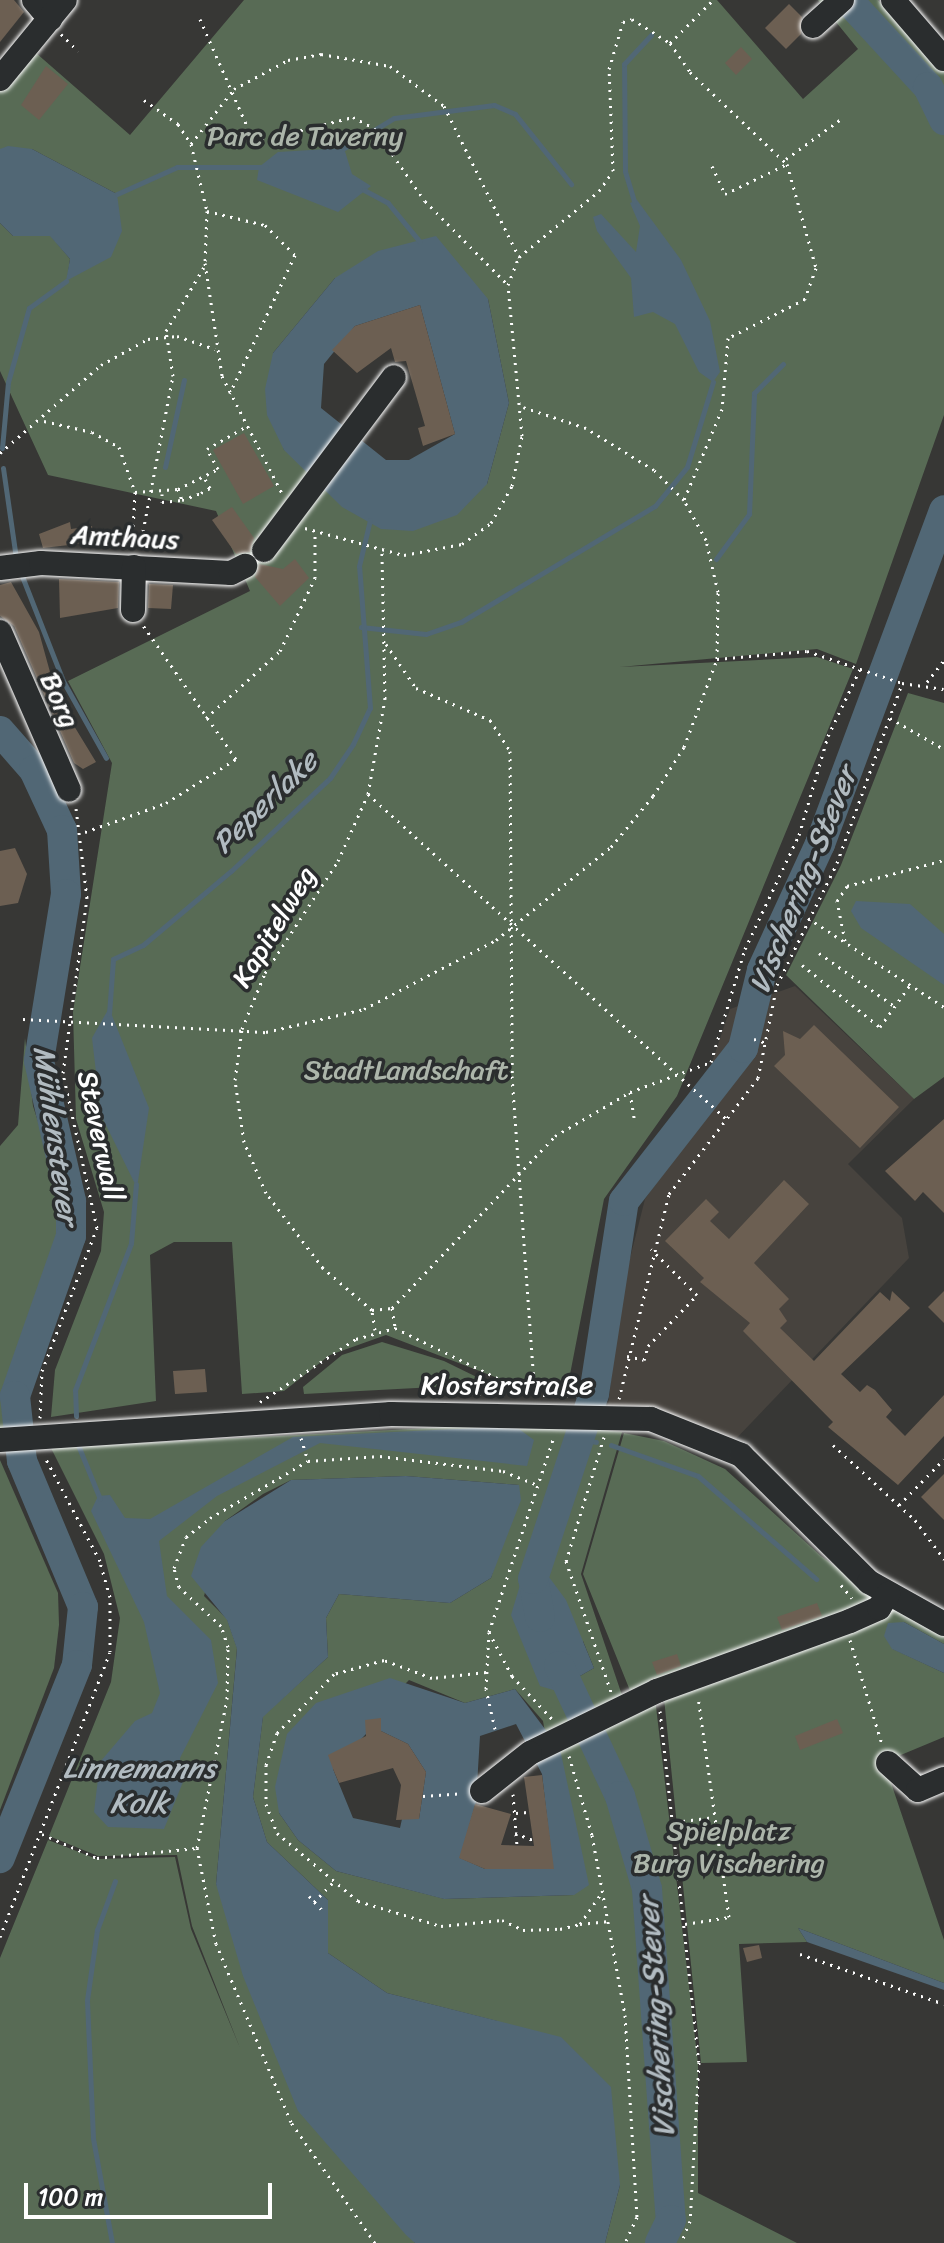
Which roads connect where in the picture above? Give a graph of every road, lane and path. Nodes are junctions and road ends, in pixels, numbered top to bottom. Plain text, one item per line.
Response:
1 (34, 0) edge
2 (713, 0) edge
3 (893, 0) edge
4 (841, 1) edge
5 (57, 9) edge
6 (200, 19) dead end
7 (813, 26) dead end
8 (670, 43) junction
9 (944, 59) edge
10 (0, 79) edge
11 (234, 89) junction
12 (144, 100) dead end
13 (841, 119) dead end
14 (191, 144) junction
15 (786, 162) junction
16 (712, 166) dead end
17 (207, 211) junction
18 (519, 257) junction
19 (205, 263) junction
20 (508, 285) junction
21 (164, 337) junction
22 (215, 349) junction
23 (394, 377) dead end
24 (230, 393) junction
25 (523, 407) junction
26 (44, 421) junction
27 (248, 426) junction
28 (0, 453) edge
29 (204, 477) junction
30 (195, 481) junction
31 (188, 484) junction
32 (178, 489) junction
33 (135, 492) junction
34 (168, 492) junction
35 (150, 493) junction
36 (162, 493) junction
37 (201, 493) junction
38 (194, 496) junction
39 (182, 500) junction
40 (684, 500) junction
41 (171, 502) junction
42 (291, 523) junction
43 (315, 532) junction
44 (264, 550) dead end
45 (382, 552) junction
46 (132, 562) junction
47 (245, 566) dead end
48 (1, 568) edge
49 (133, 610) joint
50 (0, 632) edge
51 (385, 643) junction
52 (717, 659) junction
53 (944, 660) edge
54 (861, 667) junction
55 (927, 682) junction
56 (902, 683) junction
57 (944, 689) edge
58 (206, 718) junction
59 (890, 718) junction
60 (944, 749) edge
61 (69, 790) joint
62 (368, 794) junction
63 (85, 832) junction
64 (944, 860) edge
65 (808, 918) junction
66 (516, 925) junction
67 (845, 942) junction
68 (819, 953) dead end
69 (802, 965) dead end
70 (910, 985) junction
71 (894, 1006) junction
72 (944, 1007) edge
73 (23, 1019) dead end
74 (65, 1020) junction
75 (242, 1029) junction
76 (754, 1039) dead end
77 (766, 1043) junction
78 (676, 1075) junction
79 (630, 1092) junction
80 (729, 1121) junction
81 (635, 1123) dead end
82 (519, 1168) junction
83 (651, 1249) junction
84 (392, 1308) junction
85 (372, 1310) junction
86 (395, 1328) junction
87 (375, 1330) junction
88 (627, 1356) junction
89 (247, 1405) dead end
90 (552, 1410) junction
91 (615, 1416) junction
92 (299, 1430) dead end
93 (36, 1438) junction
94 (0, 1440) edge
95 (833, 1445) dead end
96 (944, 1459) edge
97 (308, 1461) junction
98 (536, 1484) junction
99 (899, 1505) junction
100 (944, 1559) edge
101 (830, 1572) dead end
102 (888, 1594) junction
103 (851, 1620) junction
104 (944, 1624) edge
105 (489, 1632) junction
106 (486, 1672) junction
107 (695, 1678) junction
108 (657, 1691) junction
109 (608, 1716) junction
110 (495, 1729) dead end
111 (564, 1738) junction
112 (526, 1755) junction
113 (888, 1763) joint
114 (944, 1779) edge
115 (482, 1791) joint
116 (423, 1796) dead end
117 (528, 1812) dead end
118 (514, 1813) junction
119 (715, 1817) junction
120 (674, 1822) junction
121 (515, 1833) junction
122 (42, 1834) junction
123 (533, 1840) dead end
124 (517, 1846) dead end
125 (197, 1848) junction
126 (333, 1882) junction
127 (603, 1891) junction
128 (309, 1896) dead end
129 (314, 1902) junction
130 (322, 1910) dead end
131 (607, 1921) junction
132 (580, 1924) junction
133 (685, 1924) junction
134 (0, 1937) edge
135 (800, 1954) dead end
136 (944, 2004) edge
137 (375, 2243) edge
138 (625, 2243) edge
139 (681, 2243) edge

1 - 5 street
2 - 8 path
3 - 9 street
4 - 7 street
5 - 10 street
6 - 11 path
8 - 15 path
8 - 18 path
11 - 14 path
11 - 18 path
11 - 20 path
12 - 14 path
13 - 15 path
14 - 17 path
15 - 16 path
15 - 40 path
17 - 19 path
17 - 24 path
18 - 20 path
19 - 21 path
19 - 22 path
20 - 25 path
21 - 22 path
21 - 26 path
21 - 35 path
22 - 24 path
23 - 42 street
24 - 27 path
25 - 40 path
25 - 45 path
26 - 28 path
26 - 33 path
27 - 29 path
27 - 42 path
29 - 30 path
29 - 37 path
30 - 31 path
30 - 37 path
31 - 32 path
31 - 38 path
32 - 34 path
32 - 39 path
33 - 35 path
33 - 46 path
34 - 36 path
34 - 41 path
35 - 36 path
35 - 46 path
36 - 41 path
37 - 38 path
38 - 39 path
39 - 41 path
40 - 52 path
42 - 43 path
42 - 44 street
43 - 45 path
43 - 58 path
45 - 51 path, Kapitelweg
46 - 47 street, Amthaus
46 - 48 street, Amthaus
46 - 49 street
49 - 58 path
50 - 61 street, Borg
51 - 62 path, Kapitelweg
51 - 66 path
52 - 54 path
52 - 66 path
53 - 55 path
54 - 56 path
54 - 78 path
55 - 56 path
55 - 57 path
56 - 59 path
58 - 63 path
59 - 60 path
59 - 65 path
61 - 63 path, Steverwall
62 - 66 path
62 - 75 path, Kapitelweg
63 - 74 path, Steverwall
64 - 67 path
65 - 67 path
65 - 77 path
66 - 75 path
66 - 78 path
66 - 82 path
67 - 70 path
68 - 71 path
69 - 71 path
70 - 71 path
70 - 72 path
73 - 74 path
74 - 75 path
74 - 93 path, Steverwall
75 - 85 path, Kapitelweg
76 - 77 path
77 - 80 path
78 - 79 path
78 - 80 path
79 - 81 path
79 - 82 path
80 - 83 path
82 - 84 path
82 - 90 path
83 - 88 path
83 - 88 path
84 - 85 path
84 - 86 path
85 - 87 path
86 - 87 path
86 - 90 path
87 - 89 path
88 - 91 path
90 - 91 street, Klosterstraße
90 - 93 street, Klosterstraße
90 - 98 path
91 - 102 street, Klosterstraße
91 - 109 path
92 - 97 path
93 - 94 street, Klosterstraße
93 - 122 path, Steverwall
95 - 99 path
96 - 99 path
97 - 98 path
97 - 125 path
98 - 105 path
99 - 100 path
101 - 103 path
102 - 103 street
102 - 104 street, Klosterstraße
103 - 107 street
103 - 113 path
105 - 106 path
105 - 111 path
106 - 110 path
106 - 126 path
107 - 108 street
107 - 119 path
108 - 109 street
108 - 120 path
109 - 111 street
111 - 112 street
111 - 127 path
112 - 115 street
112 - 118 path
113 - 114 street
115 - 116 path
117 - 118 path
118 - 121 path
119 - 120 path
119 - 133 path
120 - 133 path
121 - 123 path
121 - 124 path
122 - 125 path
122 - 134 path, Steverwall
125 - 137 path
126 - 129 path
126 - 132 path
127 - 131 path
127 - 132 path
128 - 129 path
129 - 130 path
131 - 132 path
131 - 138 path
133 - 139 path
135 - 136 path

